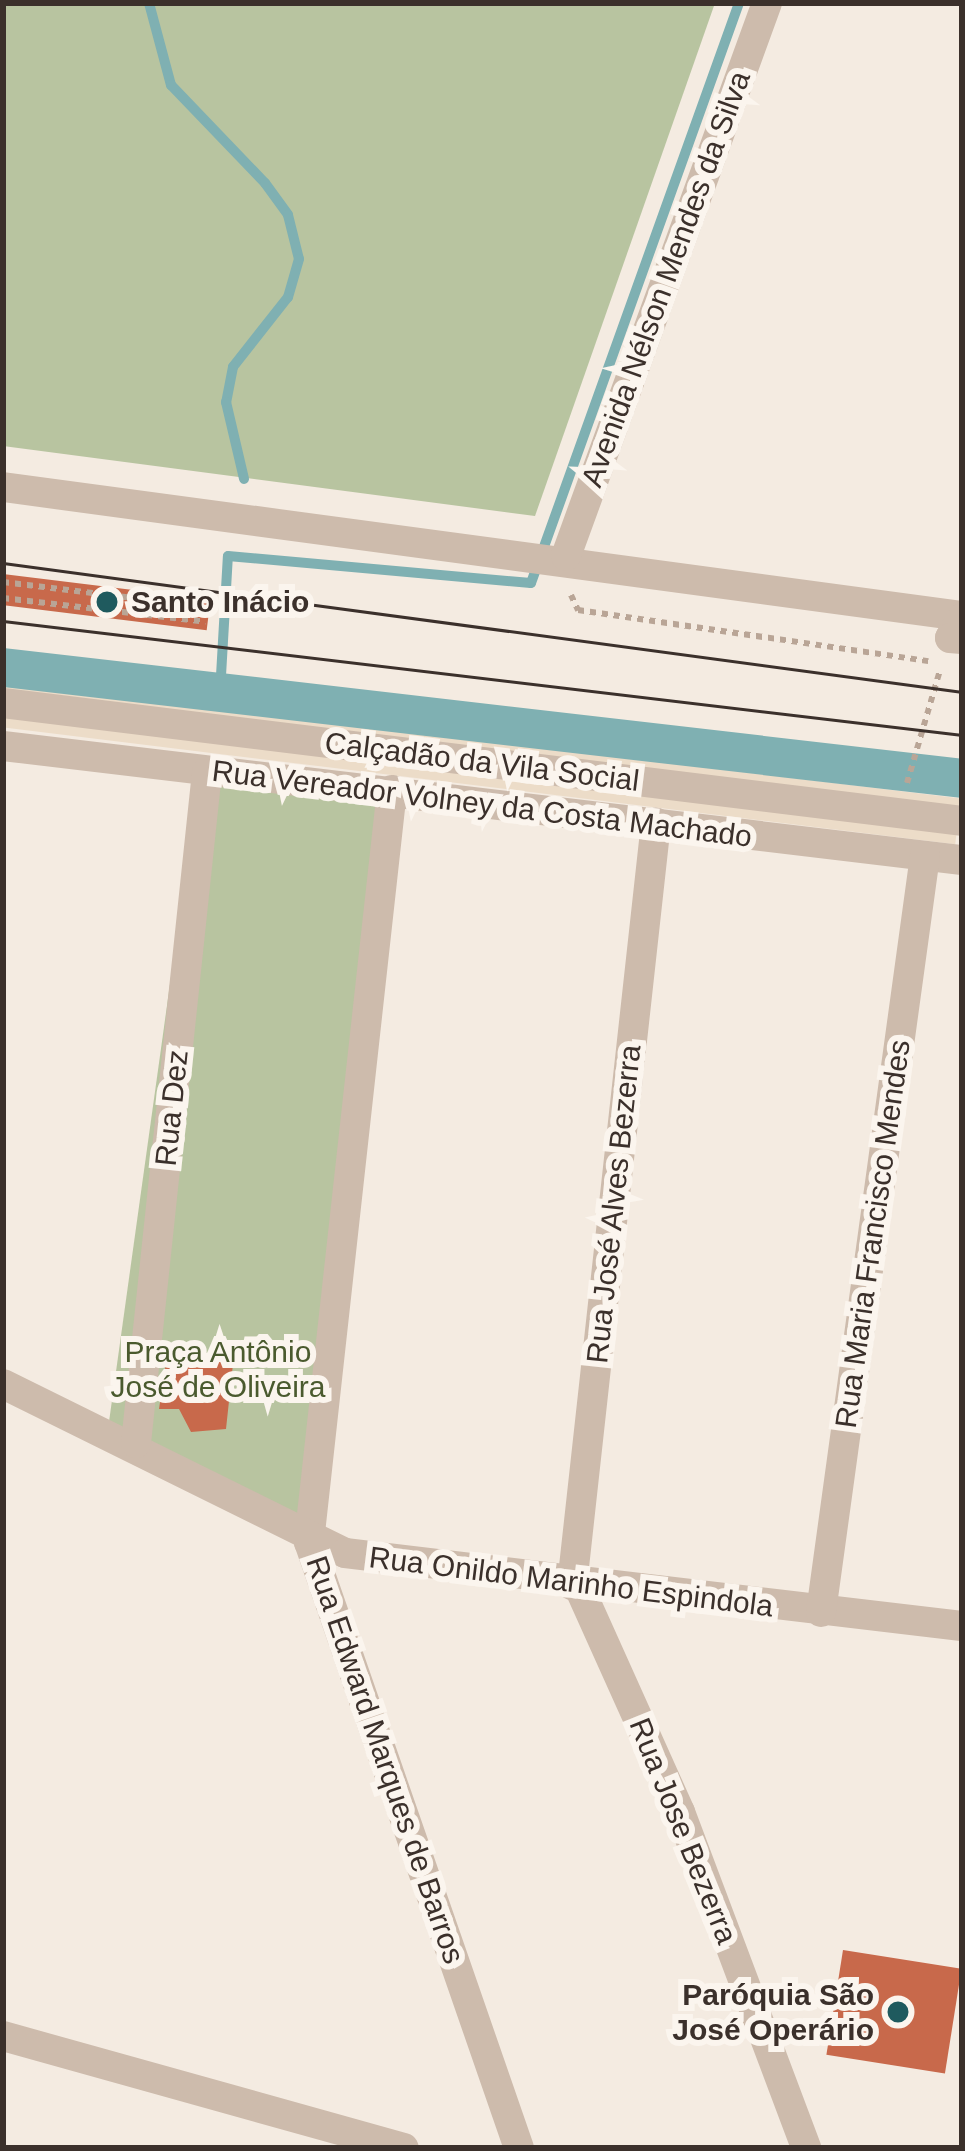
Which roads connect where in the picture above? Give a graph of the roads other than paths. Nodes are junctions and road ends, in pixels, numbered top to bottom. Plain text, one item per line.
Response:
1 (766, 3) edge
2 (3, 487) edge
3 (550, 553) junction
4 (962, 617) edge
5 (950, 652) edge
6 (3, 704) edge
7 (3, 746) edge
8 (207, 772) junction
9 (392, 790) junction
10 (962, 821) edge
11 (656, 823) junction
12 (925, 856) junction
13 (962, 860) edge
14 (3, 1384) edge
15 (136, 1443) junction
16 (309, 1542) junction
17 (575, 1585) junction
18 (821, 1612) junction
19 (962, 1626) edge
20 (3, 2036) edge
21 (404, 2148) edge
22 (519, 2148) edge
23 (806, 2148) edge

1 - 3 street, Avenida Nélson Mendes da Silva
2 - 3 street
3 - 4 street
4 - 5 street
6 - 10 street, Calçadão da Vila Social
7 - 8 street, Rua Vereador Volney da Costa Machado
8 - 9 street, Rua Vereador Volney da Costa Machado
8 - 15 street, Rua Dez
9 - 11 street, Rua Vereador Volney da Costa Machado
9 - 16 street, Rua Edward Marques de Barros
11 - 12 street, Rua Vereador Volney da Costa Machado
11 - 17 street, Rua José Alves Bezerra
12 - 13 street, Rua Vereador Volney da Costa Machado
12 - 18 street, Rua Maria Francisco Mendes
14 - 15 street, Rua Onildo Marinho Espindola
15 - 16 street, Rua Onildo Marinho Espindola
16 - 17 street, Rua Onildo Marinho Espindola
16 - 22 street, Rua Edward Marques de Barros
17 - 18 street, Rua Onildo Marinho Espindola
17 - 23 street, Rua Jose Bezerra
18 - 19 street, Rua Onildo Marinho Espindola
20 - 21 street

